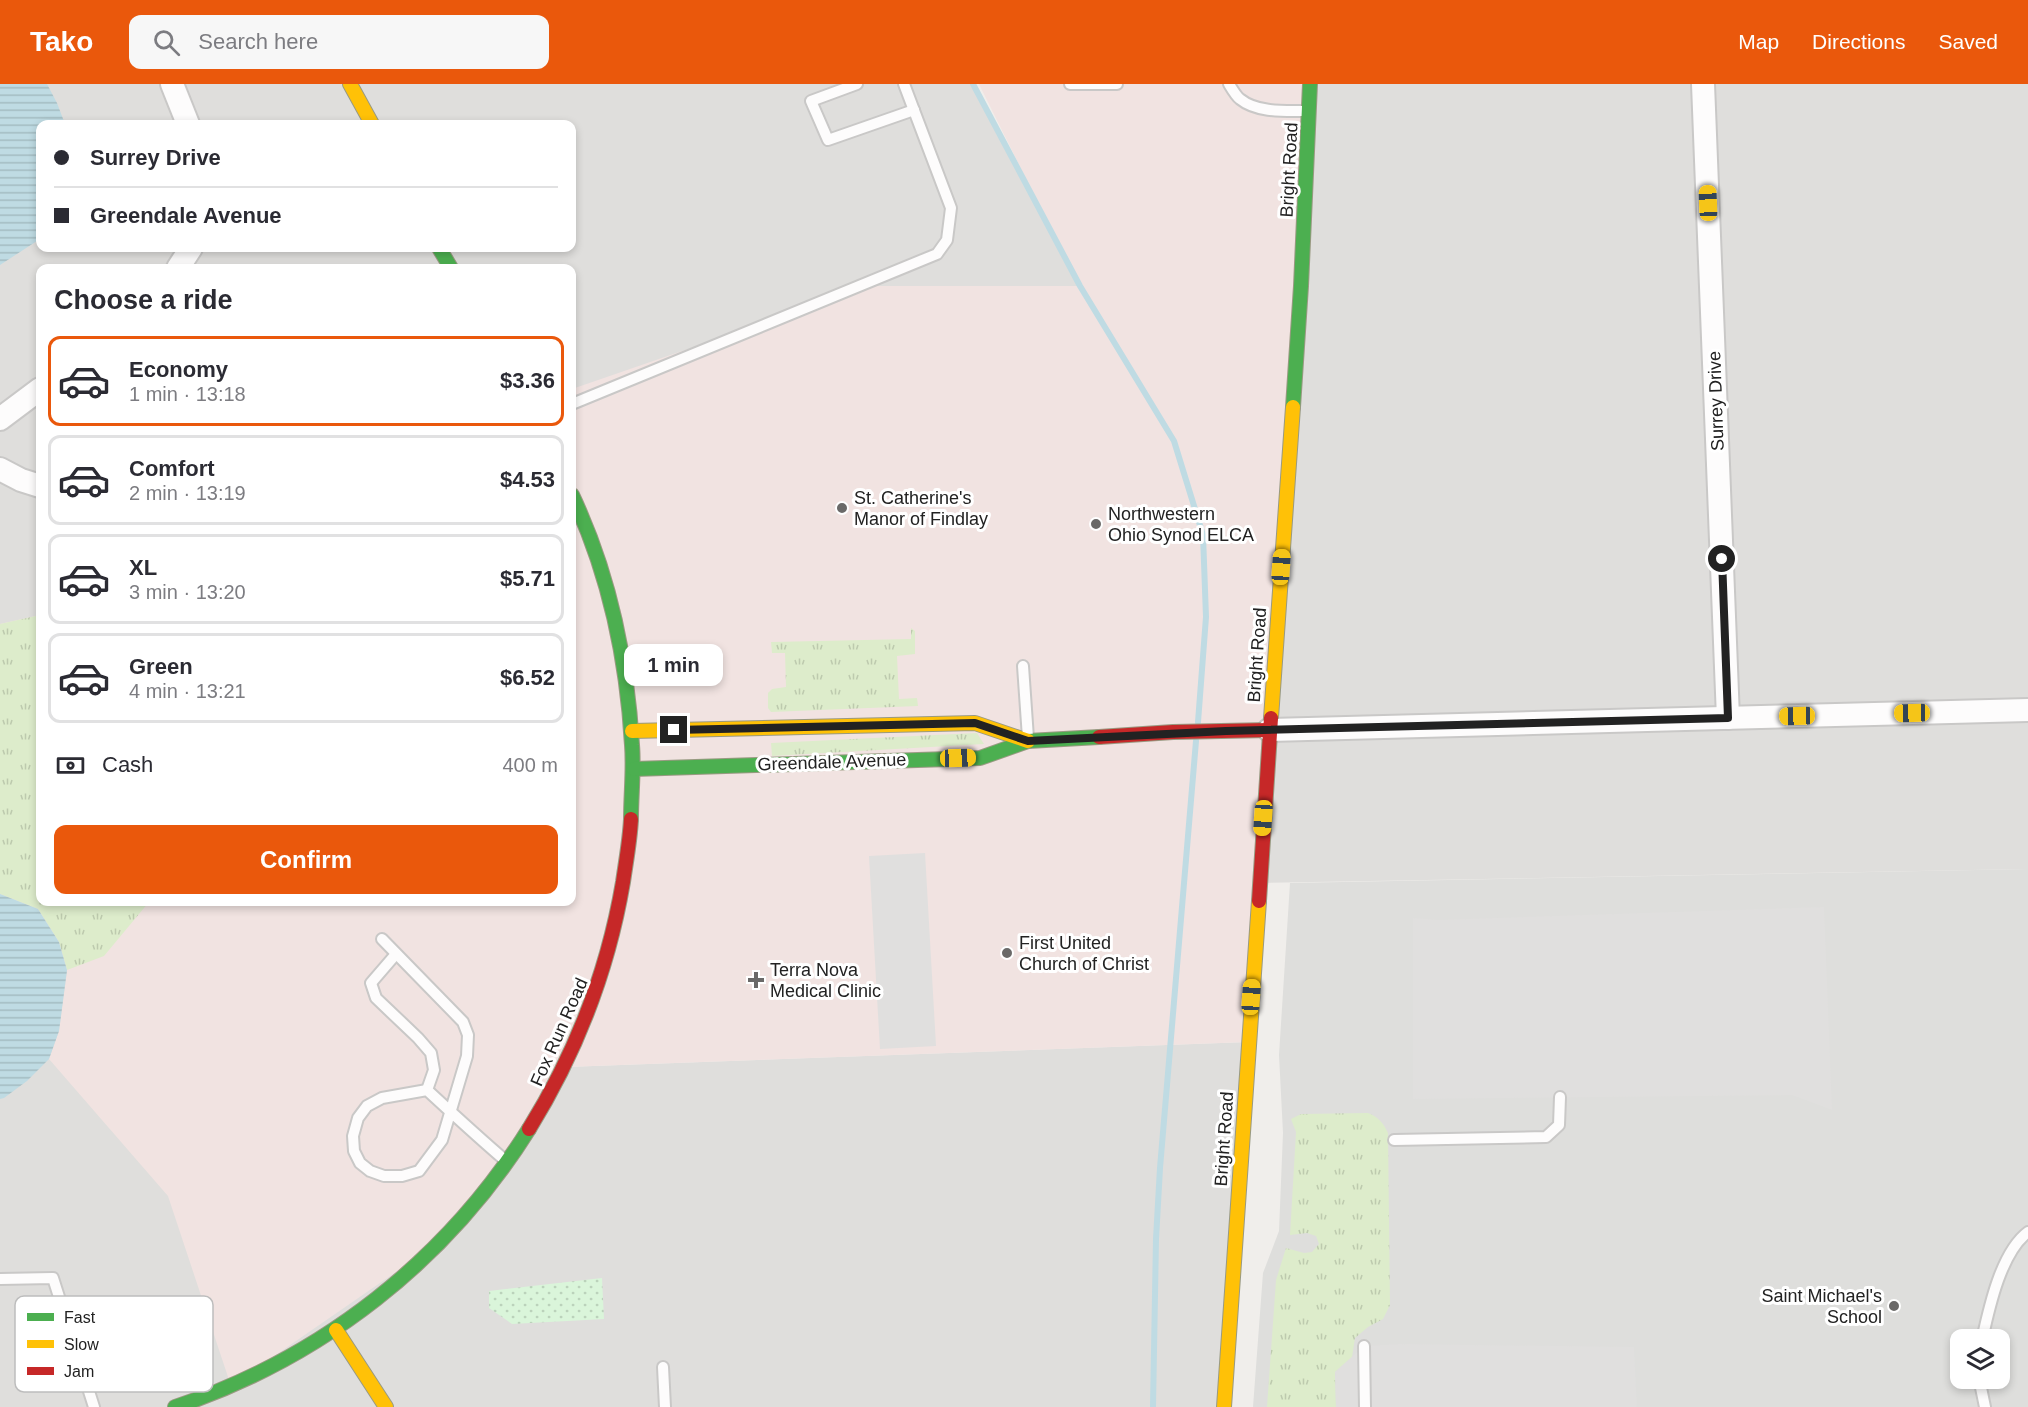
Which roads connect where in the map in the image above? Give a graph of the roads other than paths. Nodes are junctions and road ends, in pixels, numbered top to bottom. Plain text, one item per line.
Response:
1 (172, 84) edge
2 (350, 84) edge
3 (857, 84) edge
4 (904, 84) edge
5 (1072, 84) edge
6 (1116, 84) edge
7 (1229, 84) edge
8 (1310, 84) edge
9 (1703, 84) edge
10 (914, 110) junction
11 (1310, 111) junction
12 (186, 120) edge
13 (370, 120) edge
14 (36, 392) edge
15 (576, 402) edge
16 (0, 419) edge
17 (0, 469) edge
18 (36, 485) edge
19 (576, 505) edge
20 (1023, 666) dead end
21 (2028, 710) edge
22 (1728, 718) junction
23 (1269, 730) junction
24 (632, 731) junction
25 (1028, 741) junction
26 (634, 769) junction
27 (382, 939) dead end
28 (396, 954) junction
29 (427, 1090) junction
30 (1560, 1097) dead end
31 (451, 1113) junction
32 (1394, 1140) dead end
33 (508, 1163) junction
34 (2028, 1232) edge
35 (0, 1279) edge
36 (59, 1296) edge
37 (1985, 1329) edge
38 (336, 1330) junction
39 (1364, 1346) dead end
40 (663, 1367) dead end
41 (1981, 1389) edge
42 (89, 1392) edge
43 (207, 1402) edge
44 (94, 1407) edge
45 (175, 1407) edge
46 (386, 1407) edge
47 (665, 1407) edge
48 (1224, 1407) edge
49 (1365, 1407) edge
50 (1985, 1407) edge

1 - 12 street
2 - 13 street
3 - 10 lane
4 - 10 lane
5 - 6 lane
7 - 11 lane
8 - 11 street, Bright Road
9 - 22 street, Surrey Drive
10 - 15 lane
11 - 23 street, Bright Road
14 - 16 street
17 - 18 street
19 - 24 street, Fox Run Road
20 - 25 lane
21 - 22 street, Greendale Avenue
22 - 23 street, Greendale Avenue
23 - 25 street, Greendale Avenue
23 - 48 street, Bright Road
24 - 25 street, Greendale Avenue
24 - 26 street, Fox Run Road
25 - 26 street, Greendale Avenue
26 - 33 street, Fox Run Road
27 - 28 lane
28 - 29 lane
28 - 31 lane
29 - 31 lane
29 - 31 lane
30 - 32 lane
31 - 33 lane
33 - 38 street, Fox Run Road
34 - 37 lane
35 - 36 lane
38 - 43 street, Fox Run Road
38 - 46 street
39 - 49 lane
40 - 47 lane
41 - 50 lane
42 - 44 lane
43 - 45 street, Fox Run Road

